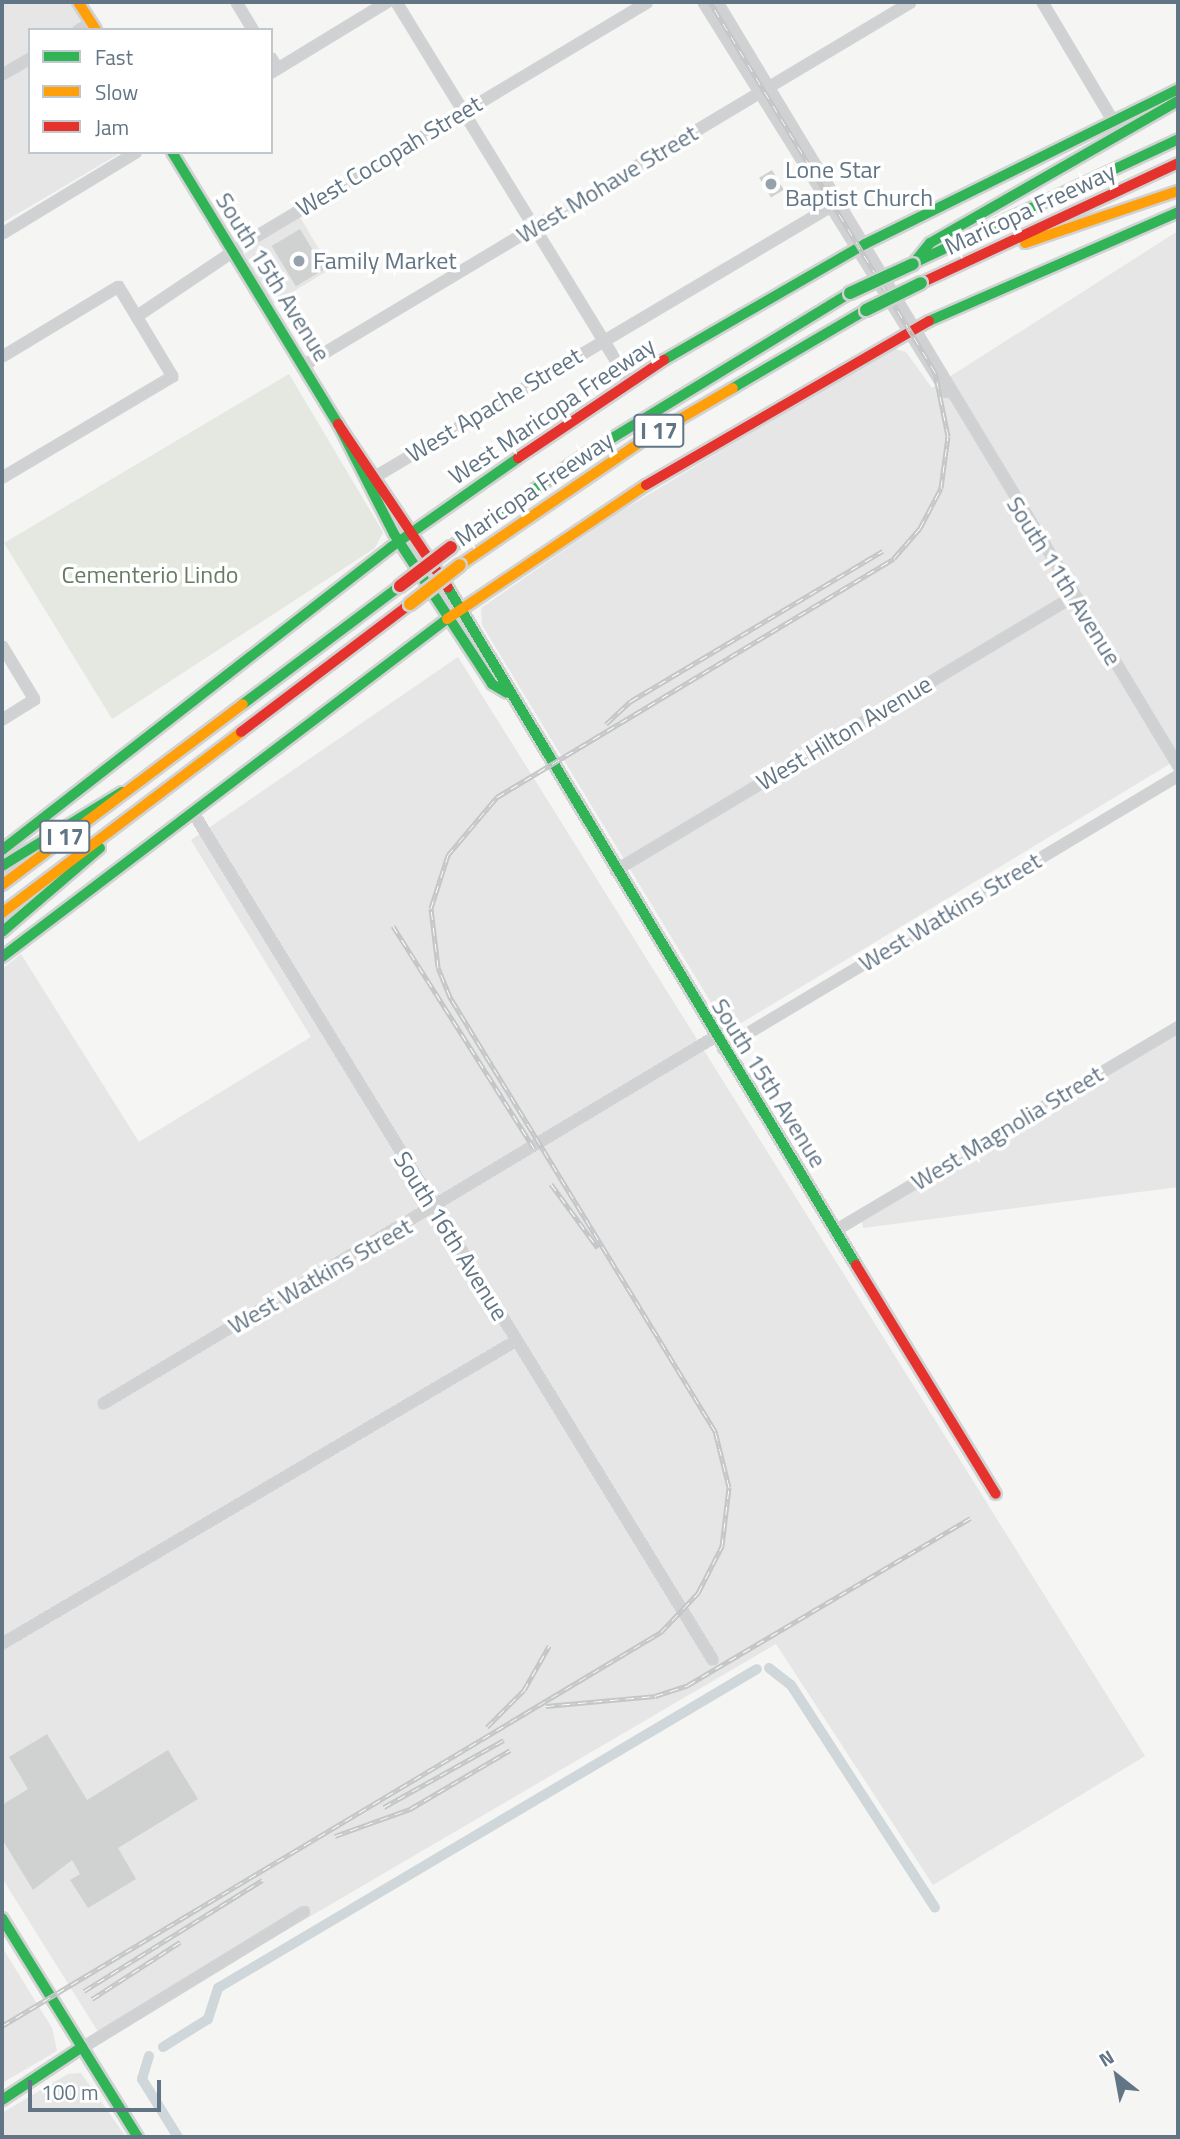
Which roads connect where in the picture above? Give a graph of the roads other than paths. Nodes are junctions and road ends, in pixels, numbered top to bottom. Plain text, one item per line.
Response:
1 (78, 2) edge
2 (236, 2) edge
3 (386, 2) edge
4 (396, 2) edge
5 (646, 2) edge
6 (704, 2) edge
7 (717, 2) edge
8 (910, 2) edge
9 (1042, 2) edge
10 (93, 26) edge
11 (252, 28) edge
12 (28, 59) edge
13 (274, 70) edge
14 (2, 74) edge
15 (768, 87) junction
16 (1178, 89) edge
17 (760, 92) junction
18 (1178, 102) edge
19 (462, 112) junction
20 (1113, 121) junction
21 (1178, 139) edge
22 (132, 154) edge
23 (173, 154) edge
24 (1178, 163) edge
25 (1178, 191) edge
26 (839, 201) junction
27 (828, 206) junction
28 (1178, 212) edge
29 (533, 228) junction
30 (2, 233) edge
31 (860, 247) junction
32 (235, 255) junction
33 (913, 264) junction
34 (921, 283) junction
35 (136, 316) junction
36 (910, 330) junction
37 (603, 341) junction
38 (2, 356) edge
39 (303, 365) junction
40 (628, 381) junction
41 (950, 395) junction
42 (2, 477) edge
43 (372, 478) junction
44 (414, 531) junction
45 (399, 542) junction
46 (1073, 596) junction
47 (463, 610) junction
48 (449, 619) junction
49 (2, 646) edge
50 (507, 693) junction
51 (2, 719) edge
52 (1178, 766) edge
53 (1178, 775) edge
54 (129, 790) junction
55 (192, 811) junction
56 (122, 824) junction
57 (2, 850) edge
58 (2, 866) edge
59 (615, 870) junction
60 (2, 885) edge
61 (2, 913) edge
62 (2, 932) edge
63 (2, 957) edge
64 (1178, 1026) edge
65 (719, 1042) junction
66 (434, 1208) junction
67 (835, 1230) junction
68 (516, 1340) junction
69 (103, 1403) dead end
70 (996, 1494) dead end
71 (2, 1643) edge
72 (712, 1659) dead end
73 (304, 1911) dead end
74 (2, 1918) edge
75 (82, 2048) junction
76 (2, 2100) edge
77 (138, 2137) edge

1 - 10 main road
2 - 11 street
3 - 13 street
4 - 19 street
5 - 19 street, West Cocopah Street
6 - 17 street, South 11th Avenue
7 - 15 street, South 11th Avenue
8 - 15 street, West Mohave Street
9 - 20 street
12 - 14 street
15 - 17 street, West Mohave Street
15 - 26 street, South 11th Avenue
16 - 20 main road, West Maricopa Freeway
17 - 27 street, South 11th Avenue
17 - 29 street, West Mohave Street
18 - 33 main road
19 - 29 street
19 - 32 street, West Cocopah Street
20 - 31 main road, West Maricopa Freeway
21 - 33 main road, Maricopa Freeway / I 17
22 - 30 street
23 - 32 main road, South 15th Avenue
24 - 34 main road, Maricopa Freeway / I 17
25 - 34 main road
26 - 27 street, West Apache Street
26 - 31 street, South 11th Avenue
27 - 31 street, South 11th Avenue
27 - 37 street, West Apache Street
28 - 36 main road
29 - 37 street
29 - 39 street, West Mohave Street
31 - 36 street, South 11th Avenue
31 - 36 street, South 11th Avenue
31 - 40 main road, West Maricopa Freeway
32 - 35 street, West Cocopah Street
32 - 39 main road, South 15th Avenue
33 - 54 main road, Maricopa Freeway / I 17, bridge
34 - 56 main road, Maricopa Freeway / I 17, bridge
35 - 38 street
35 - 42 street
36 - 41 street, South 11th Avenue
36 - 41 street, South 11th Avenue
36 - 47 main road
37 - 40 street
37 - 43 street, West Apache Street
39 - 43 main road, South 15th Avenue
40 - 44 main road, West Maricopa Freeway
41 - 46 street, South 11th Avenue
43 - 44 main road, South 15th Avenue
43 - 45 main road, South 15th Avenue
44 - 45 main road, West Maricopa Freeway
44 - 47 main road, South 15th Avenue
45 - 48 main road, South 15th Avenue
45 - 57 main road, West Maricopa Freeway
46 - 52 street, South 11th Avenue
46 - 59 street, West Hilton Avenue
47 - 48 main road
47 - 50 main road, South 15th Avenue
48 - 50 main road, South 15th Avenue
48 - 55 main road
49 - 51 street
50 - 59 main road, South 15th Avenue
53 - 65 street, West Watkins Street
54 - 58 main road
54 - 60 main road, Maricopa Freeway / I 17
55 - 63 main road
55 - 66 street, South 16th Avenue
56 - 61 main road, Maricopa Freeway / I 17
56 - 62 main road
59 - 65 main road, South 15th Avenue
64 - 67 street, West Magnolia Street
65 - 66 street, West Watkins Street
65 - 67 main road, South 15th Avenue
66 - 68 street, South 16th Avenue
66 - 69 street, West Watkins Street
67 - 70 main road, South 15th Avenue
68 - 71 street
68 - 72 street, South 16th Avenue
73 - 75 street
74 - 75 main road
75 - 76 main road
75 - 77 main road

